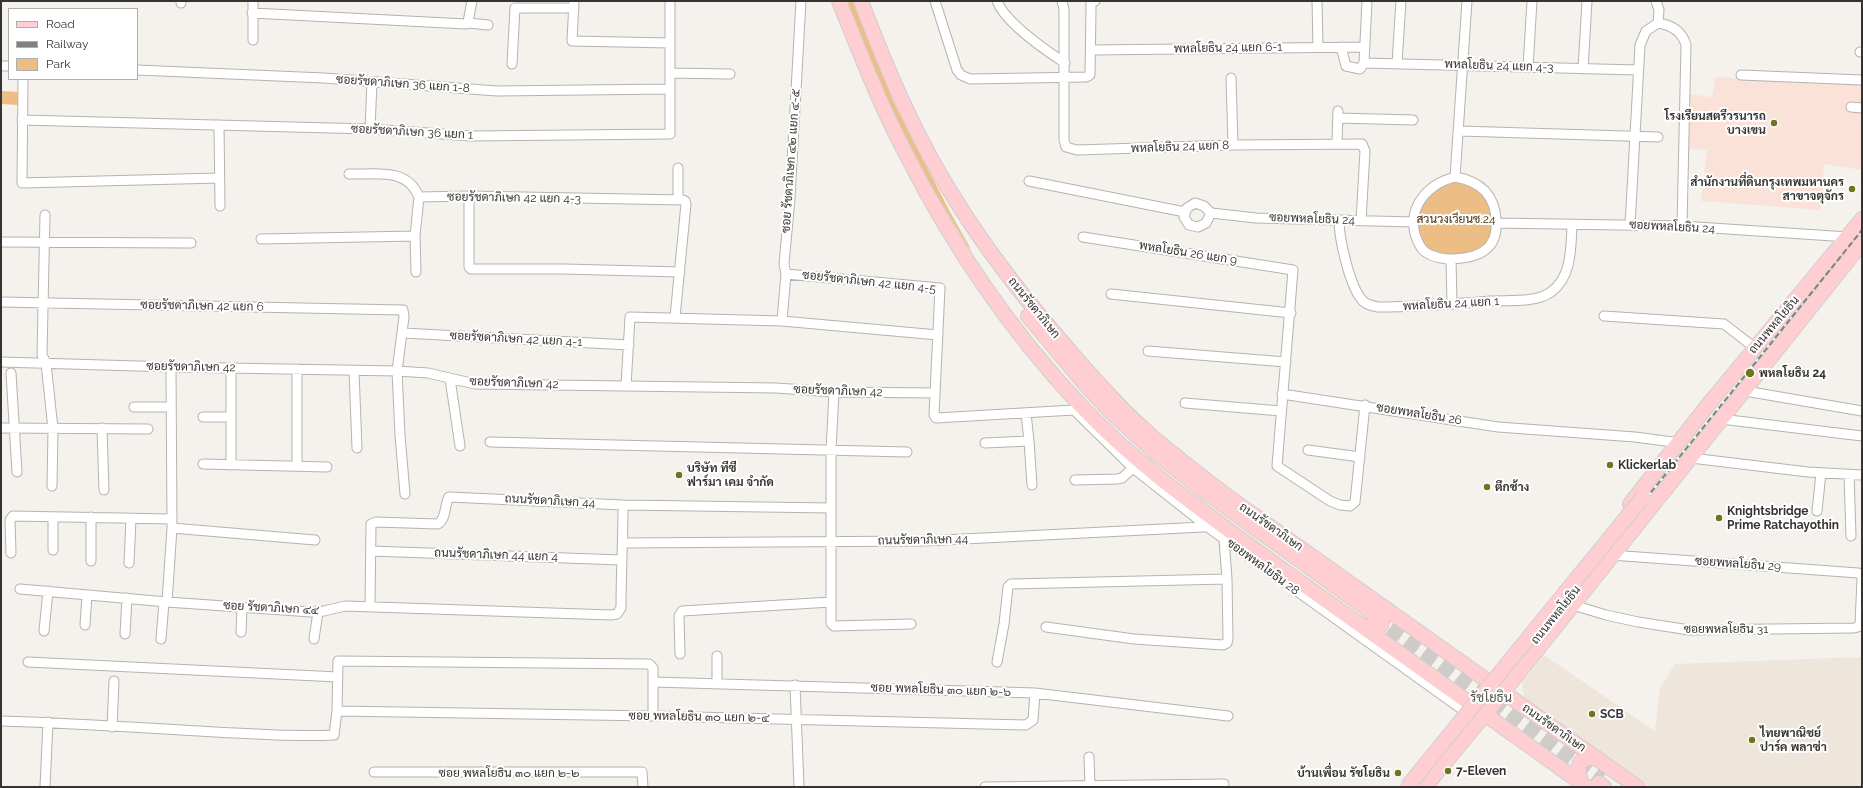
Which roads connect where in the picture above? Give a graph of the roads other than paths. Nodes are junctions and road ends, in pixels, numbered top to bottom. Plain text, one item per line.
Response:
1 (253, 1) edge
2 (472, 1) edge
3 (670, 1) edge
4 (801, 1) edge
5 (839, 1) edge
6 (861, 1) edge
7 (935, 1) edge
8 (997, 1) edge
9 (1062, 1) edge
10 (1317, 1) edge
11 (1367, 1) edge
12 (1402, 1) edge
13 (1467, 1) edge
14 (1532, 1) edge
15 (1588, 1) edge
16 (1656, 1) edge
17 (1093, 2) edge
18 (574, 4) edge
19 (252, 12) junction
20 (1658, 23) junction
21 (468, 24) junction
22 (488, 25) dead end
23 (253, 40) dead end
24 (670, 43) junction
25 (1318, 47) junction
26 (1341, 47) junction
27 (1364, 47) junction
28 (1091, 50) junction
29 (1364, 61) junction
30 (1065, 63) junction
31 (1397, 63) junction
32 (512, 64) dead end
33 (1464, 66) junction
34 (1528, 67) junction
35 (1583, 69) junction
36 (138, 70) edge
37 (1638, 70) junction
38 (670, 73) junction
39 (730, 74) dead end
40 (1741, 75) dead end
41 (1065, 77) junction
42 (1231, 78) dead end
43 (23, 80) edge
44 (1862, 80) edge
45 (372, 82) junction
46 (670, 90) junction
47 (1851, 106) dead end
48 (1862, 108) edge
49 (22, 120) junction
50 (1413, 120) dead end
51 (219, 125) junction
52 (370, 129) junction
53 (1459, 131) junction
54 (1635, 137) junction
55 (1658, 137) dead end
56 (1337, 143) junction
57 (1233, 145) junction
58 (678, 168) dead end
59 (349, 174) dead end
60 (1456, 176) junction
61 (219, 178) junction
62 (1029, 181) dead end
63 (469, 196) junction
64 (419, 197) junction
65 (678, 200) junction
66 (220, 206) dead end
67 (1185, 212) junction
68 (1211, 213) junction
69 (45, 215) dead end
70 (941, 219) junction
71 (1862, 219) edge
72 (1339, 220) junction
73 (1361, 221) junction
74 (1414, 222) junction
75 (1496, 223) junction
76 (1572, 224) junction
77 (1630, 225) junction
78 (1682, 226) junction
79 (415, 236) junction
80 (1082, 237) dead end
81 (1848, 237) junction
82 (261, 239) dead end
83 (1, 242) edge
84 (44, 242) junction
85 (191, 243) dead end
86 (1862, 244) edge
87 (1451, 259) junction
88 (416, 272) dead end
89 (680, 272) junction
90 (786, 274) junction
91 (1111, 294) dead end
92 (1, 302) edge
93 (44, 304) junction
94 (1452, 304) junction
95 (1291, 313) junction
96 (1604, 316) dead end
97 (675, 317) junction
98 (782, 321) junction
99 (403, 333) junction
100 (938, 335) junction
101 (629, 345) junction
102 (1755, 348) junction
103 (1148, 351) dead end
104 (1, 362) edge
105 (1286, 362) junction
106 (46, 363) junction
107 (171, 368) junction
108 (230, 368) junction
109 (298, 369) junction
110 (354, 371) junction
111 (397, 371) junction
112 (11, 373) dead end
113 (450, 379) junction
114 (626, 386) junction
115 (1744, 391) junction
116 (834, 392) junction
117 (935, 393) junction
118 (1282, 394) junction
119 (1185, 403) dead end
120 (1365, 406) junction
121 (134, 407) dead end
122 (171, 407) junction
123 (1077, 408) junction
124 (1281, 411) junction
125 (1862, 411) edge
126 (1026, 413) junction
127 (203, 417) dead end
128 (231, 417) junction
129 (1721, 419) junction
130 (1, 428) edge
131 (13, 428) junction
132 (102, 428) junction
133 (53, 429) junction
134 (148, 429) dead end
135 (1862, 436) edge
136 (1029, 441) junction
137 (490, 442) dead end
138 (986, 443) dead end
139 (460, 446) dead end
140 (1677, 447) junction
141 (357, 448) dead end
142 (831, 450) junction
143 (1308, 450) dead end
144 (907, 452) dead end
145 (1695, 453) junction
146 (1360, 458) junction
147 (203, 464) dead end
148 (231, 465) junction
149 (297, 466) junction
150 (327, 467) dead end
151 (1133, 468) junction
152 (17, 472) dead end
153 (1821, 473) junction
154 (1849, 474) junction
155 (1862, 475) edge
156 (1075, 480) dead end
157 (1032, 485) dead end
158 (52, 486) dead end
159 (104, 490) dead end
160 (405, 494) dead end
161 (1646, 499) junction
162 (623, 505) junction
163 (831, 508) junction
164 (1817, 510) dead end
165 (53, 517) junction
166 (91, 517) junction
167 (130, 519) junction
168 (172, 524) junction
169 (1209, 528) junction
170 (1224, 533) junction
171 (1851, 536) dead end
172 (315, 540) dead end
173 (830, 542) junction
174 (624, 543) junction
175 (53, 550) dead end
176 (371, 551) junction
177 (11, 553) dead end
178 (1612, 555) junction
179 (621, 560) junction
180 (91, 561) dead end
181 (129, 563) dead end
182 (1862, 576) edge
183 (1227, 579) junction
184 (1862, 579) edge
185 (20, 589) dead end
186 (48, 591) junction
187 (87, 595) junction
188 (127, 598) junction
189 (166, 602) junction
190 (831, 602) junction
191 (1861, 604) edge
192 (1573, 605) junction
193 (370, 607) junction
194 (242, 608) junction
195 (318, 612) junction
196 (1370, 616) junction
197 (86, 624) dead end
198 (911, 624) dead end
199 (1046, 627) dead end
200 (44, 631) dead end
201 (241, 632) dead end
202 (125, 634) dead end
203 (161, 639) dead end
204 (314, 639) dead end
205 (1516, 643) junction
206 (680, 654) dead end
207 (717, 656) dead end
208 (1532, 656) junction
209 (28, 662) dead end
210 (997, 662) dead end
211 (338, 678) junction
212 (1486, 680) junction
213 (114, 681) dead end
214 (653, 682) junction
215 (717, 683) junction
216 (795, 685) junction
217 (1503, 692) junction
218 (1035, 693) junction
219 (1466, 706) junction
220 (337, 711) junction
221 (1485, 714) junction
222 (653, 716) junction
223 (1228, 716) dead end
224 (796, 720) junction
225 (1, 721) edge
226 (48, 722) junction
227 (112, 727) junction
228 (1425, 756) junction
229 (1089, 757) dead end
230 (1597, 758) junction
231 (1441, 767) junction
232 (374, 772) dead end
233 (1595, 783) edge
234 (1224, 784) dead end
235 (1090, 785) junction
236 (45, 787) edge
237 (643, 787) edge
238 (799, 787) edge
239 (985, 787) edge
240 (1400, 787) edge
241 (1407, 787) edge
242 (1417, 787) edge
243 (1425, 787) edge
244 (1621, 787) edge
245 (1638, 787) edge

1 - 19 street
2 - 21 street
3 - 24 street, ซอยรัชดาภิเษก 36 แยก 1
4 - 90 street, ซอย รัชดาภิเษก ๔๒ แยก ๔-๕
5 - 70 main road, ถนนรัชดาภิเษก
6 - 196 main road, ถนนรัชดาภิเษก
7 - 41 street
8 - 30 street
9 - 30 street, พหลโยธิน 24 แยก 8
10 - 25 street
11 - 27 street
12 - 31 street
13 - 33 street
14 - 34 street
15 - 35 street
16 - 20 street
17 - 28 street
18 - 24 street
18 - 32 street
19 - 21 street
19 - 23 street
20 - 37 street
20 - 78 street
21 - 22 street
24 - 38 street, ซอยรัชดาภิเษก 36 แยก 1
25 - 26 street, พหลโยธิน 24 แยก 6-1
25 - 28 street, พหลโยธิน 24 แยก 6-1
26 - 27 street, พหลโยธิน 24 แยก 6-1
26 - 29 street, พหลโยธิน 24 แยก 4-3
27 - 29 street
28 - 41 street
29 - 31 street, พหลโยธิน 24 แยก 4-3
30 - 41 street, พหลโยธิน 24 แยก 8
31 - 33 street, พหลโยธิน 24 แยก 4-3
33 - 34 street, พหลโยธิน 24 แยก 4-3
33 - 53 street
34 - 35 street, พหลโยธิน 24 แยก 4-3
35 - 37 street, พหลโยธิน 24 แยก 4-3
36 - 45 street, ซอยรัชดาภิเษก 36 แยก 1-8
37 - 54 street
38 - 39 street
38 - 46 street, ซอยรัชดาภิเษก 36 แยก 1
40 - 44 street
41 - 57 street, พหลโยธิน 24 แยก 8
42 - 57 street
43 - 49 street
45 - 46 street, ซอยรัชดาภิเษก 36 แยก 1-8
45 - 52 street
46 - 52 street, ซอยรัชดาภิเษก 36 แยก 1
47 - 48 street
49 - 51 street, ซอยรัชดาภิเษก 36 แยก 1
49 - 61 street
50 - 56 street
51 - 52 street, ซอยรัชดาภิเษก 36 แยก 1
51 - 61 street
53 - 54 street
53 - 60 street
54 - 55 street
54 - 77 street
56 - 57 street, พหลโยธิน 24 แยก 8
56 - 73 street, พหลโยธิน 24 แยก 8
58 - 65 street
59 - 64 street
60 - 74 street
60 - 75 street
61 - 66 street
62 - 67 street
63 - 64 street, ซอยรัชดาภิเษก 42 แยก 4-3
63 - 65 street, ซอยรัชดาภิเษก 42 แยก 4-3
63 - 89 street
64 - 79 street
65 - 89 street
67 - 68 street, ซอยพหลโยธิน 24
67 - 68 street
68 - 72 street, ซอยพหลโยธิน 24
69 - 84 street
70 - 123 main road, ถนนรัชดาภิเษก
70 - 196 main road, ถนนรัชดาภิเษก
71 - 81 main road, ถนนพหลโยธิน
72 - 73 street, ซอยพหลโยธิน 24
72 - 94 street, พหลโยธิน 24 แยก 1
73 - 74 street, ซอยพหลโยธิน 24
74 - 87 street
75 - 76 street, ซอยพหลโยธิน 24
75 - 87 street
76 - 77 street, ซอยพหลโยธิน 24
76 - 94 street, พหลโยธิน 24 แยก 1
77 - 78 street, ซอยพหลโยธิน 24
78 - 81 street, ซอยพหลโยธิน 24
79 - 82 street
79 - 88 street
80 - 95 street, พหลโยธิน 26 แยก 9
81 - 86 main road
81 - 102 main road, ถนนพหลโยธิน
83 - 84 street
84 - 85 street
84 - 93 street
86 - 115 main road, ถนนพหลโยธิน
87 - 94 street
89 - 97 street
90 - 98 street, ซอย รัชดาภิเษก ๔๒ แยก ๔-๕
90 - 100 street, ซอยรัชดาภิเษก 42 แยก 4-5
91 - 95 street
92 - 93 street, ซอยรัชดาภิเษก 42 แยก 6
93 - 99 street, ซอยรัชดาภิเษก 42 แยก 6
93 - 106 street
95 - 105 street
96 - 102 street
97 - 98 street
97 - 101 street
98 - 100 street
99 - 101 street, ซอยรัชดาภิเษก 42 แยก 4-1
99 - 111 street
100 - 117 street, ซอยรัชดาภิเษก 42 แยก 4-5
101 - 114 street
102 - 140 main road, ถนนพหลโยธิน
103 - 105 street
104 - 106 street, ซอยรัชดาภิเษก 42
105 - 118 street
106 - 107 street, ซอยรัชดาภิเษก 42
106 - 133 street
107 - 108 street, ซอยรัชดาภิเษก 42
107 - 122 street
108 - 109 street, ซอยรัชดาภิเษก 42
108 - 128 street
109 - 110 street, ซอยรัชดาภิเษก 42
109 - 149 street
110 - 111 street, ซอยรัชดาภิเษก 42
110 - 141 street
111 - 113 street, ซอยรัชดาภิเษก 42
111 - 160 street
112 - 131 street
113 - 114 street, ซอยรัชดาภิเษก 42
113 - 139 street
114 - 116 street, ซอยรัชดาภิเษก 42
115 - 125 street
115 - 129 main road, ถนนพหลโยธิน
116 - 117 street, ซอยรัชดาภิเษก 42
116 - 142 street
117 - 126 street, ซอยรัชดาภิเษก 42 แยก 4-5
118 - 120 street, ซอยพหลโยธิน 26
118 - 124 street
119 - 124 street
120 - 140 street, ซอยพหลโยธิน 26
120 - 146 street
121 - 122 street
122 - 168 street
123 - 126 street, ซอยรัชดาภิเษก 42 แยก 4-5
123 - 151 street, ซอยพหลโยธิน 28
123 - 170 main road, ถนนรัชดาภิเษก
124 - 146 street
126 - 136 street
127 - 128 street
128 - 148 street
129 - 135 street
129 - 145 main road, ถนนพหลโยธิน
130 - 131 street
131 - 133 street
131 - 152 street
132 - 133 street
132 - 134 street
132 - 159 street
133 - 158 street
136 - 138 street
136 - 157 street
137 - 142 street
140 - 161 main road, ถนนพหลโยธิน
140 - 205 main road, ถนนพหลโยธิน
142 - 144 street
142 - 163 street
143 - 146 street
145 - 153 street
145 - 161 main road, ถนนพหลโยธิน
145 - 178 main road, ถนนพหลโยธิน
147 - 148 street
148 - 149 street
149 - 150 street
151 - 156 street
151 - 169 street, ซอยพหลโยธิน 28
153 - 154 street
153 - 164 street
154 - 155 street
154 - 171 street
161 - 241 main road, ถนนพหลโยธิน, bridge
161 - 242 main road, ถนนพหลโยธิน
162 - 163 street, ถนนรัชดาภิเษก 44
162 - 174 street
162 - 176 street, ถนนรัชดาภิเษก 44
163 - 173 street
165 - 166 street
165 - 175 street
165 - 177 street
166 - 167 street
166 - 180 street
167 - 168 street
167 - 181 street
168 - 172 street
168 - 189 street
169 - 170 street, ถนนรัชดาภิเษก 44
169 - 170 street, ซอยพหลโยธิน 28
169 - 173 street, ถนนรัชดาภิเษก 44
170 - 183 street
170 - 196 main road, ถนนรัชดาภิเษก
170 - 219 street, ซอยพหลโยธิน 28
173 - 174 street, ถนนรัชดาภิเษก 44
173 - 190 street
174 - 179 street
176 - 179 street, ถนนรัชดาภิเษก 44 แยก 4
176 - 193 street, ถนนรัชดาภิเษก 44
178 - 182 street, ซอยพหลโยธิน 29
178 - 192 main road, ถนนพหลโยธิน
179 - 193 street, ซอย รัชดาภิเษก ๔๔
183 - 199 street
183 - 210 street
184 - 191 street
185 - 186 street, ซอย รัชดาภิเษก ๔๔
186 - 187 street, ซอย รัชดาภิเษก ๔๔
186 - 200 street
187 - 188 street, ซอย รัชดาภิเษก ๔๔
187 - 197 street
188 - 189 street, ซอย รัชดาภิเษก ๔๔
188 - 202 street
189 - 194 street, ซอย รัชดาภิเษก ๔๔
189 - 203 street
190 - 198 street
190 - 206 street
191 - 192 street, ซอยพหลโยธิน 31
192 - 208 main road, ถนนพหลโยธิน
193 - 195 street, ซอย รัชดาภิเษก ๔๔
194 - 195 street, ซอย รัชดาภิเษก ๔๔
194 - 201 street
195 - 204 street
196 - 212 main road, ถนนรัชดาภิเษก
196 - 219 main road, ถนนรัชดาภิเษก
205 - 208 main road
205 - 212 main road, ถนนพหลโยธิน
207 - 215 street
208 - 217 main road, ถนนพหลโยธิน
209 - 211 street
211 - 214 street
211 - 220 street
212 - 217 main road, ถนนรัชดาภิเษก
212 - 219 main road, ถนนพหลโยธิน
213 - 227 street
214 - 215 street, ซอย พหลโยธิน ๓๐ แยก ๒-๖
214 - 222 street
215 - 216 street, ซอย พหลโยธิน ๓๐ แยก ๒-๖
216 - 218 street, ซอย พหลโยธิน ๓๐ แยก ๒-๖
216 - 224 street
217 - 221 main road, ถนนพหลโยธิน
217 - 230 main road, ถนนรัชดาภิเษก
218 - 223 street, ซอย พหลโยธิน ๓๐ แยก ๒-๖
218 - 224 street, ซอย พหลโยธิน ๓๐ แยก ๒-๔
219 - 221 main road, ถนนรัชดาภิเษก
219 - 228 main road, ถนนพหลโยธิน
220 - 222 street, ซอย พหลโยธิน ๓๐ แยก ๒-๔
220 - 227 street
221 - 231 main road, ถนนพหลโยธิน
221 - 233 main road, ถนนรัชดาภิเษก
222 - 224 street, ซอย พหลโยธิน ๓๐ แยก ๒-๔
224 - 238 street
225 - 226 street
226 - 227 street
226 - 236 street
228 - 231 main road
228 - 240 main road, ถนนพหลโยธิน
229 - 235 street
230 - 233 main road
230 - 245 main road, ถนนรัชดาภิเษก
231 - 243 main road, ถนนพหลโยธิน
232 - 237 street, ซอย พหลโยธิน ๓๐ แยก ๒-๒
233 - 244 main road, ถนนรัชดาภิเษก
234 - 235 street
235 - 239 street

